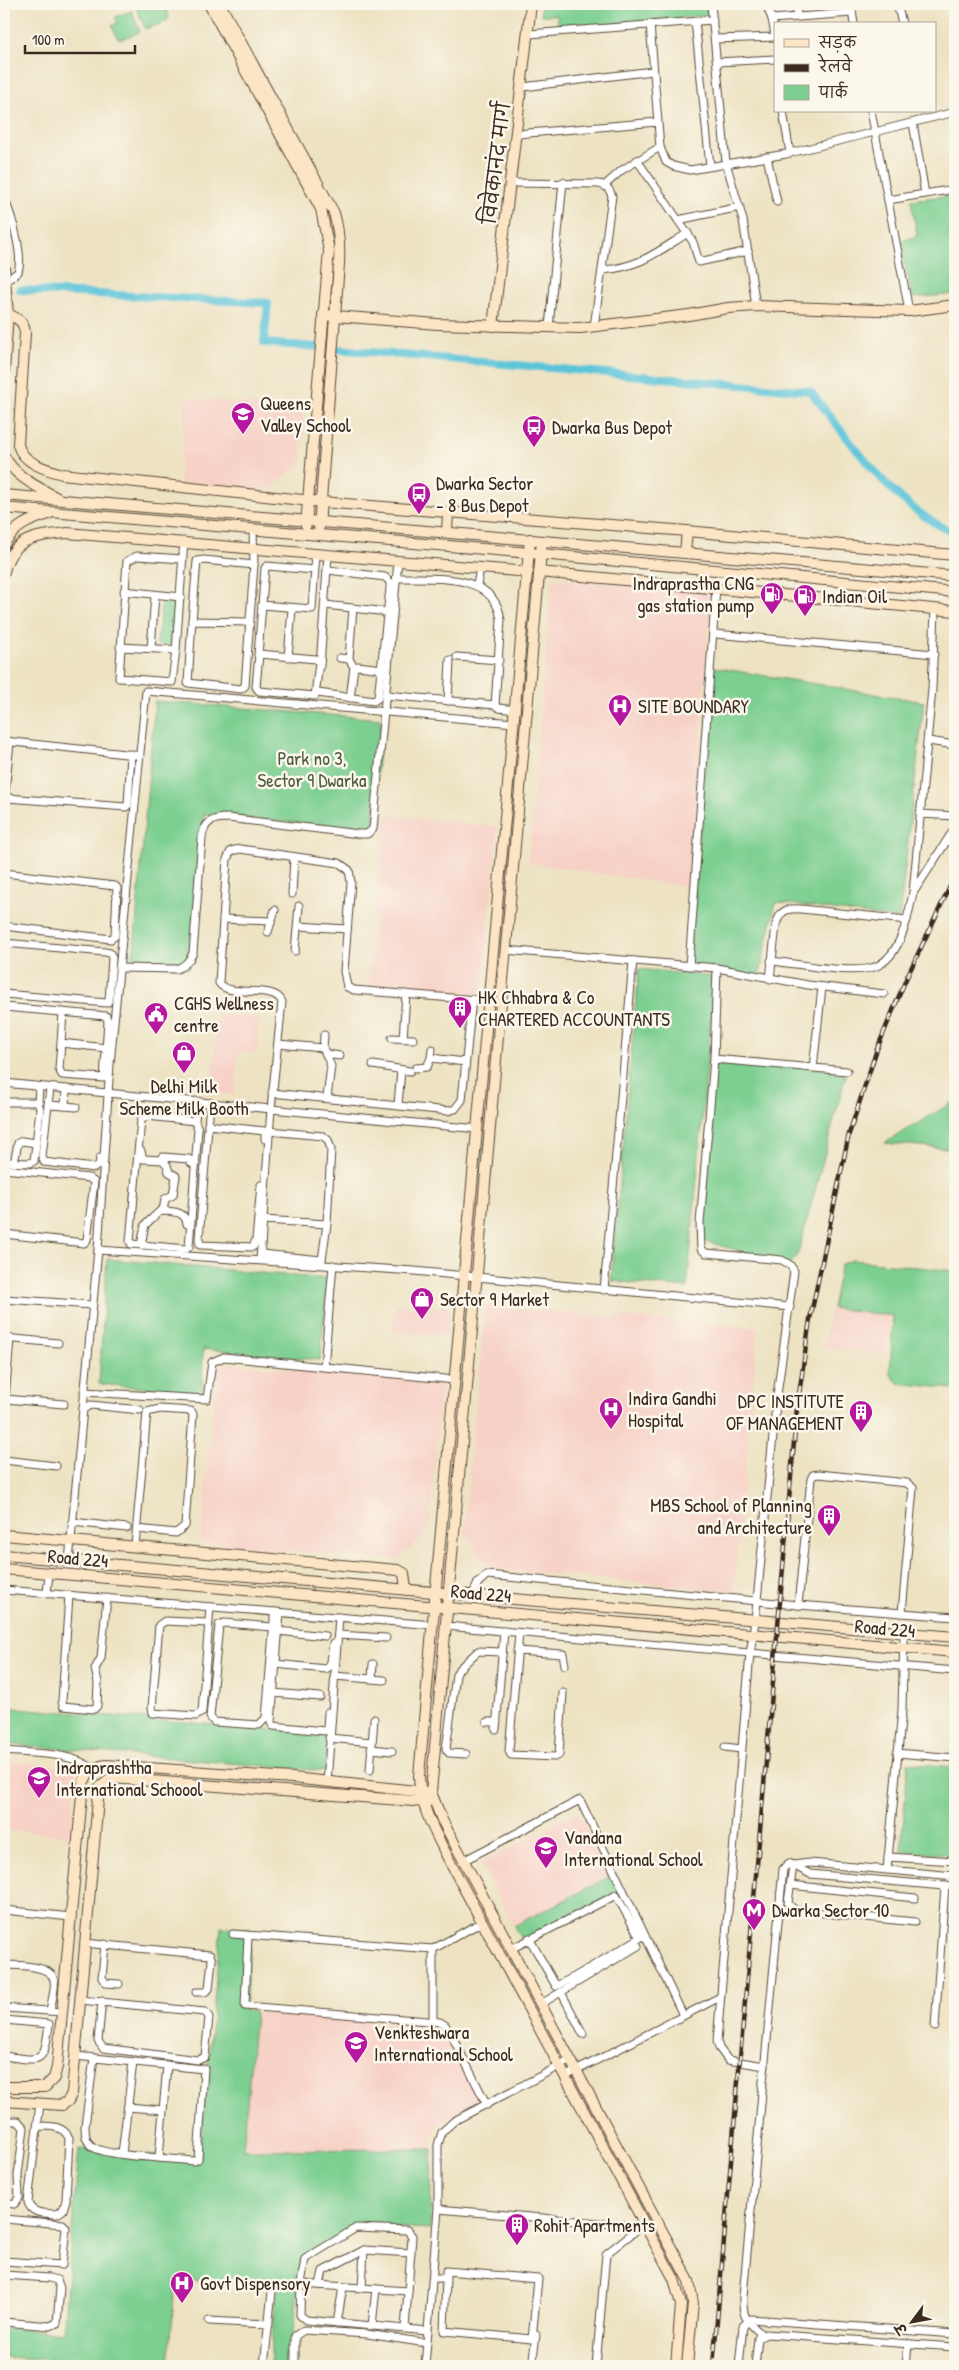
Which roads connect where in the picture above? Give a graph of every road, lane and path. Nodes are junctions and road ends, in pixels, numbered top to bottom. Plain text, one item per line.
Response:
1 (209, 4) edge
2 (220, 4) edge
3 (532, 4) edge
4 (711, 4) edge
5 (766, 4) edge
6 (796, 4) edge
7 (851, 4) edge
8 (897, 4) edge
9 (852, 13) junction
10 (797, 15) junction
11 (772, 19) junction
12 (713, 20) junction
13 (695, 21) junction
14 (854, 22) edge
15 (902, 22) edge
16 (650, 24) junction
17 (774, 30) edge
18 (529, 34) junction
19 (774, 36) edge
20 (715, 38) junction
21 (774, 58) edge
22 (717, 62) junction
23 (653, 72) junction
24 (523, 87) junction
25 (783, 112) edge
26 (871, 112) edge
27 (955, 112) edge
28 (657, 122) junction
29 (913, 123) junction
30 (875, 133) junction
31 (517, 134) junction
32 (660, 147) junction
33 (790, 153) junction
34 (767, 157) junction
35 (637, 160) junction
36 (726, 163) junction
37 (710, 166) junction
38 (563, 182) junction
39 (510, 183) junction
40 (605, 185) junction
41 (955, 189) edge
42 (924, 194) junction
43 (4, 197) edge
44 (888, 200) junction
45 (777, 202) dead end
46 (740, 207) junction
47 (678, 220) junction
48 (688, 233) junction
49 (748, 251) junction
50 (4, 267) edge
51 (603, 270) junction
52 (6, 282) junction
53 (756, 306) junction
54 (955, 306) edge
55 (909, 311) junction
56 (8, 314) junction
57 (323, 315) junction
58 (334, 317) junction
59 (493, 326) junction
60 (549, 327) junction
61 (594, 327) junction
62 (4, 371) edge
63 (4, 456) edge
64 (4, 495) edge
65 (62, 500) junction
66 (307, 501) junction
67 (321, 502) junction
68 (4, 508) edge
69 (52, 512) junction
70 (448, 512) junction
71 (306, 520) junction
72 (319, 522) junction
73 (253, 529) junction
74 (687, 531) junction
75 (447, 532) junction
76 (305, 534) junction
77 (318, 535) junction
78 (530, 539) junction
79 (184, 541) junction
80 (542, 541) junction
81 (4, 544) edge
82 (254, 549) junction
83 (530, 553) junction
84 (685, 553) junction
85 (316, 554) junction
86 (541, 554) junction
87 (955, 554) edge
88 (328, 555) junction
89 (183, 559) junction
90 (398, 561) junction
91 (254, 565) junction
92 (480, 568) junction
93 (314, 570) junction
94 (328, 570) junction
95 (4, 572) edge
96 (528, 572) junction
97 (539, 572) junction
98 (955, 576) edge
99 (397, 578) junction
100 (822, 580) junction
101 (477, 585) junction
102 (716, 588) junction
103 (124, 591) junction
104 (955, 592) edge
105 (155, 595) junction
106 (181, 597) junction
107 (822, 598) junction
108 (262, 605) junction
109 (325, 605) junction
110 (353, 608) junction
111 (292, 609) junction
112 (936, 609) junction
113 (955, 611) edge
114 (388, 612) junction
115 (192, 621) junction
116 (250, 622) junction
117 (715, 634) junction
118 (120, 647) junction
119 (151, 648) junction
120 (176, 650) junction
121 (934, 654) junction
122 (258, 655) junction
123 (288, 657) junction
124 (340, 658) dead end
125 (349, 659) junction
126 (499, 660) junction
127 (354, 668) junction
128 (382, 669) junction
129 (241, 689) junction
130 (318, 693) junction
131 (386, 695) junction
132 (350, 698) junction
133 (241, 699) junction
134 (446, 700) junction
135 (495, 705) junction
136 (317, 706) junction
137 (516, 710) junction
138 (384, 712) junction
139 (514, 723) junction
140 (928, 741) junction
141 (7, 742) edge
142 (955, 745) edge
143 (135, 754) junction
144 (920, 814) junction
145 (955, 816) edge
146 (955, 828) edge
147 (294, 857) junction
148 (4, 873) edge
149 (913, 893) junction
150 (292, 894) dead end
151 (299, 906) dead end
152 (275, 910) dead end
153 (120, 917) junction
154 (223, 919) junction
155 (907, 920) junction
156 (270, 921) junction
157 (4, 926) edge
158 (298, 926) junction
159 (347, 929) junction
160 (268, 932) dead end
161 (4, 943) edge
162 (505, 950) junction
163 (295, 951) dead end
164 (633, 961) junction
165 (771, 961) junction
166 (689, 966) junction
167 (119, 968) junction
168 (717, 968) junction
169 (770, 979) junction
170 (822, 987) junction
171 (4, 994) edge
172 (406, 994) junction
173 (884, 994) dead end
174 (472, 999) junction
175 (489, 1001) junction
176 (4, 1007) edge
177 (64, 1012) junction
178 (324, 1035) dead end
179 (392, 1038) dead end
180 (403, 1039) junction
181 (413, 1039) dead end
182 (62, 1044) junction
183 (278, 1044) junction
184 (106, 1048) junction
185 (432, 1048) dead end
186 (325, 1051) junction
187 (340, 1056) dead end
188 (431, 1058) junction
189 (714, 1059) junction
190 (465, 1062) junction
191 (373, 1065) dead end
192 (813, 1068) junction
193 (401, 1070) junction
194 (847, 1071) dead end
195 (104, 1078) junction
196 (4, 1083) edge
197 (39, 1087) junction
198 (50, 1088) junction
199 (66, 1089) junction
200 (272, 1092) junction
201 (105, 1093) junction
202 (327, 1098) junction
203 (197, 1101) junction
204 (4, 1102) edge
205 (38, 1102) junction
206 (210, 1103) junction
207 (48, 1105) junction
208 (398, 1105) junction
209 (65, 1106) junction
210 (76, 1107) dead end
211 (270, 1109) junction
212 (195, 1121) junction
213 (208, 1125) junction
214 (478, 1128) junction
215 (269, 1131) junction
216 (103, 1136) dead end
217 (36, 1143) junction
218 (197, 1148) junction
219 (138, 1150) junction
220 (162, 1160) junction
221 (189, 1160) junction
222 (4, 1162) edge
223 (14, 1163) junction
224 (196, 1165) junction
225 (101, 1167) junction
226 (4, 1168) edge
227 (163, 1211) junction
228 (263, 1220) junction
229 (328, 1224) junction
230 (191, 1225) junction
231 (4, 1234) edge
232 (200, 1245) junction
233 (141, 1246) junction
234 (98, 1250) junction
235 (198, 1256) junction
236 (260, 1257) junction
237 (333, 1265) junction
238 (470, 1278) junction
239 (604, 1290) junction
240 (4, 1299) edge
241 (92, 1305) junction
242 (790, 1307) junction
243 (7, 1338) edge
244 (58, 1343) dead end
245 (324, 1367) junction
246 (455, 1380) junction
247 (84, 1392) junction
248 (148, 1395) junction
249 (5, 1399) edge
250 (64, 1404) dead end
251 (83, 1408) junction
252 (4, 1410) edge
253 (144, 1410) junction
254 (4, 1460) edge
255 (56, 1466) dead end
256 (72, 1522) junction
257 (127, 1528) dead end
258 (137, 1530) junction
259 (4, 1535) edge
260 (71, 1541) junction
261 (135, 1546) junction
262 (4, 1555) edge
263 (69, 1561) junction
264 (4, 1569) edge
265 (48, 1572) junction
266 (4, 1590) edge
267 (406, 1590) junction
268 (436, 1593) junction
269 (47, 1594) junction
270 (449, 1594) junction
271 (69, 1595) junction
272 (472, 1596) junction
273 (107, 1598) junction
274 (756, 1600) junction
275 (798, 1605) junction
276 (210, 1607) junction
277 (435, 1607) junction
278 (447, 1608) junction
279 (277, 1612) junction
280 (902, 1612) junction
281 (955, 1617) edge
282 (339, 1618) junction
283 (755, 1621) junction
284 (208, 1624) junction
285 (434, 1625) junction
286 (446, 1626) junction
287 (276, 1629) junction
288 (504, 1631) junction
289 (904, 1632) junction
290 (519, 1633) junction
291 (753, 1634) junction
292 (338, 1635) junction
293 (325, 1636) dead end
294 (955, 1637) edge
295 (386, 1638) dead end
296 (333, 1644) dead end
297 (906, 1647) junction
298 (518, 1651) junction
299 (502, 1652) junction
300 (955, 1652) edge
301 (750, 1654) junction
302 (276, 1664) junction
303 (373, 1664) dead end
304 (565, 1665) dead end
305 (904, 1667) junction
306 (955, 1671) edge
307 (334, 1676) junction
308 (372, 1678) junction
309 (384, 1680) dead end
310 (273, 1693) junction
311 (563, 1694) dead end
312 (320, 1697) dead end
313 (328, 1712) dead end
314 (374, 1719) dead end
315 (487, 1722) dead end
316 (330, 1738) junction
317 (372, 1746) junction
318 (725, 1747) dead end
319 (741, 1749) junction
320 (4, 1751) edge
321 (392, 1751) dead end
322 (897, 1753) junction
323 (466, 1754) dead end
324 (955, 1758) edge
325 (93, 1769) junction
326 (370, 1770) dead end
327 (327, 1782) junction
328 (420, 1792) junction
329 (429, 1799) junction
330 (888, 1858) junction
331 (463, 1861) junction
332 (955, 1861) edge
333 (793, 1865) junction
334 (887, 1870) junction
335 (955, 1876) edge
336 (790, 1885) junction
337 (945, 1886) junction
338 (955, 1887) edge
339 (915, 1898) dead end
340 (4, 1910) edge
341 (71, 1917) junction
342 (482, 1922) junction
343 (915, 1922) dead end
344 (233, 1934) dead end
345 (248, 1936) junction
346 (529, 1938) junction
347 (84, 1943) junction
348 (105, 1944) junction
349 (638, 1946) dead end
350 (511, 1948) junction
351 (433, 1949) junction
352 (4, 1965) edge
353 (119, 1984) dead end
354 (196, 1992) dead end
355 (561, 1992) junction
356 (720, 1997) junction
357 (80, 2000) junction
358 (102, 2001) junction
359 (541, 2004) junction
360 (4, 2008) edge
361 (50, 2012) junction
362 (63, 2012) junction
363 (683, 2015) junction
364 (4, 2020) edge
365 (434, 2021) junction
366 (49, 2024) junction
367 (62, 2024) junction
368 (935, 2027) dead end
369 (583, 2034) dead end
370 (4, 2056) edge
371 (75, 2056) junction
372 (94, 2058) junction
373 (571, 2060) junction
374 (133, 2062) junction
375 (167, 2065) junction
376 (560, 2066) junction
377 (765, 2066) junction
378 (576, 2070) junction
379 (566, 2076) junction
380 (4, 2087) edge
381 (4, 2101) edge
382 (40, 2104) junction
383 (487, 2105) junction
384 (128, 2107) junction
385 (163, 2110) junction
386 (4, 2121) edge
387 (37, 2126) junction
388 (122, 2154) junction
389 (159, 2157) junction
390 (4, 2202) edge
391 (438, 2209) junction
392 (4, 2219) edge
393 (644, 2224) junction
394 (623, 2225) dead end
395 (364, 2250) junction
396 (411, 2253) junction
397 (4, 2261) edge
398 (4, 2275) edge
399 (433, 2278) junction
400 (446, 2278) junction
401 (301, 2284) junction
402 (320, 2285) junction
403 (343, 2287) junction
404 (362, 2288) junction
405 (376, 2289) junction
406 (272, 2292) dead end
407 (408, 2292) junction
408 (538, 2315) dead end
409 (209, 2321) dead end
410 (747, 2321) junction
411 (4, 2322) edge
412 (338, 2323) junction
413 (269, 2324) junction
414 (372, 2325) junction
415 (405, 2328) junction
416 (428, 2331) junction
417 (955, 2334) edge
418 (762, 2335) junction
419 (427, 2343) junction
420 (908, 2343) junction
421 (955, 2347) edge
422 (264, 2366) edge
423 (294, 2366) edge
424 (426, 2366) edge
425 (532, 2366) edge
426 (596, 2366) edge
427 (676, 2366) edge
428 (687, 2366) edge
429 (739, 2366) edge
430 (755, 2366) edge
431 (906, 2366) edge

1 - 57 street
2 - 58 street
3 - 18 street, विवेकानंद मार्ग
4 - 12 street
5 - 11 street
6 - 10 street
7 - 9 street
8 - 15 street
9 - 10 street
9 - 14 street
10 - 11 street
11 - 17 street
12 - 13 street
12 - 20 street
13 - 16 street
13 - 37 street
16 - 18 street
16 - 23 street
18 - 24 street, विवेकानंद मार्ग
19 - 20 street
20 - 22 street
21 - 22 street
22 - 36 street
23 - 24 street
23 - 28 street
24 - 31 street, विवेकानंद मार्ग
25 - 33 street
26 - 30 street
27 - 29 street
28 - 31 street
28 - 32 street
29 - 30 street
29 - 42 street
30 - 33 street
30 - 44 street
31 - 39 street, विवेकानंद मार्ग
32 - 35 street
32 - 37 street
33 - 34 street
34 - 36 street
34 - 45 street
35 - 40 street
35 - 47 street
36 - 37 street
36 - 46 street
38 - 39 street
38 - 40 street
38 - 60 street
39 - 59 street, विवेकानंद मार्ग
40 - 51 street
41 - 42 street
42 - 44 street
43 - 52 street
44 - 55 street
46 - 47 street
46 - 49 street
47 - 48 street
48 - 49 street
48 - 51 street
49 - 53 street
50 - 52 street
51 - 61 street
52 - 56 street
53 - 55 street
53 - 61 street
54 - 55 street
56 - 62 street
56 - 66 street
57 - 58 street
57 - 66 street
58 - 59 street
58 - 67 street
59 - 60 street
60 - 61 street
63 - 65 street
64 - 65 street
65 - 71 street
66 - 67 street
66 - 71 street
67 - 70 street
67 - 72 street
68 - 69 street
69 - 73 street
69 - 81 street
70 - 74 street
70 - 75 street
71 - 72 street
71 - 76 street
72 - 75 street
72 - 77 street
73 - 76 street
73 - 82 street
74 - 84 street
74 - 87 street
75 - 78 street
76 - 77 street
77 - 83 street
78 - 80 street
78 - 83 street
79 - 82 street
79 - 89 street
79 - 95 street
80 - 84 street
80 - 86 street
82 - 85 street
82 - 91 street
83 - 86 street
83 - 96 street
84 - 98 street
85 - 88 street
85 - 93 street
86 - 97 street
86 - 100 street
88 - 90 street
88 - 94 street
89 - 103 street
89 - 106 street
90 - 92 street
90 - 99 street
91 - 115 street
91 - 116 street
92 - 96 street
92 - 101 street
93 - 108 street
93 - 111 street
94 - 109 street
94 - 114 street
96 - 137 street
97 - 102 street
97 - 162 street
99 - 101 street
99 - 131 street
100 - 104 street
100 - 107 street
101 - 126 street
102 - 107 street
102 - 117 street
103 - 105 street
103 - 118 street
105 - 106 street
105 - 119 street
106 - 120 street
107 - 112 street
108 - 111 street
108 - 122 street
109 - 110 street
109 - 130 street
110 - 114 street
110 - 125 street
111 - 123 street
112 - 113 street
112 - 121 street
114 - 128 street
115 - 116 street
115 - 129 street
116 - 129 street
117 - 121 street
117 - 166 street
118 - 119 street
118 - 120 street
119 - 120 street
121 - 140 street
122 - 123 street
122 - 123 street
124 - 125 street
125 - 127 street
126 - 134 street
126 - 135 street
127 - 128 street
127 - 132 street
128 - 132 street
129 - 133 street
130 - 132 street
130 - 136 street
131 - 134 street
131 - 138 street
133 - 136 street
133 - 143 street
134 - 135 street
135 - 137 street
136 - 138 street
137 - 139 street
138 - 139 street
138 - 167 street
139 - 175 street
140 - 142 street
140 - 144 street
141 - 143 street
141 - 143 street
143 - 153 street
144 - 145 street
144 - 149 street
146 - 149 street
147 - 150 street
147 - 154 street
147 - 159 street
148 - 153 street
149 - 155 street
151 - 158 street
152 - 156 street
153 - 157 street
153 - 167 street
154 - 156 street
154 - 183 street
155 - 165 street
155 - 165 street
156 - 160 street
158 - 159 street
158 - 163 street
159 - 172 street
161 - 171 street
162 - 164 street
162 - 238 street
164 - 166 street
164 - 239 street
165 - 169 street
166 - 168 street
167 - 201 street
168 - 169 street
168 - 189 street
169 - 170 street
170 - 173 street
170 - 192 street
172 - 174 street
172 - 180 street
174 - 175 street
174 - 190 street
175 - 214 street
176 - 177 street
177 - 182 street
177 - 184 street
178 - 186 street
179 - 180 street
180 - 181 street
182 - 184 street
182 - 195 street
183 - 186 street
183 - 200 street
184 - 195 street
185 - 188 street
186 - 187 street
186 - 202 street
188 - 190 street
188 - 193 street
189 - 192 street
189 - 242 street
190 - 208 street
191 - 193 street
192 - 194 street
193 - 208 street
195 - 201 street
196 - 197 street
197 - 198 street
197 - 205 street
198 - 199 street
198 - 207 street
199 - 201 street
199 - 209 street
200 - 202 street
200 - 211 street
201 - 203 street
201 - 225 street
202 - 208 street
203 - 206 street
203 - 212 street
204 - 205 street
205 - 217 street
206 - 211 street
206 - 213 street
207 - 209 street
207 - 225 street
209 - 210 street
211 - 214 street
211 - 215 street
212 - 218 street
212 - 219 street
213 - 232 street
213 - 232 street
214 - 238 street
215 - 228 street
215 - 229 street
216 - 225 street
217 - 223 street
217 - 223 street
218 - 221 street
218 - 224 street
219 - 220 street
219 - 233 street
220 - 221 street
220 - 227 street
221 - 224 street
222 - 223 street
224 - 230 street
225 - 234 street
226 - 231 street
227 - 230 street
227 - 233 street
228 - 229 street
228 - 236 street
229 - 236 street
230 - 233 street
232 - 235 street
234 - 235 street
234 - 241 street
235 - 236 street
236 - 237 street
237 - 238 street
237 - 245 street
238 - 239 street
238 - 246 street
238 - 270 street
239 - 242 street
240 - 241 street
241 - 247 street
242 - 274 street
243 - 244 street
243 - 249 street
245 - 246 street
245 - 248 street
246 - 268 street
247 - 248 street
247 - 251 street
248 - 253 street
249 - 250 street
249 - 252 street
251 - 253 street
251 - 256 street
253 - 258 street
253 - 258 street
254 - 255 street
256 - 257 street
256 - 260 street
258 - 261 street
259 - 260 street
260 - 261 street
260 - 263 street
261 - 267 street
262 - 263 street, Road 224
263 - 267 street, Road 224
264 - 265 street, Road 224
265 - 269 street
265 - 277 street, Road 224
266 - 269 street
267 - 268 street, Road 224
268 - 270 street, Road 224
268 - 277 street
269 - 271 street
270 - 272 street, Road 224
270 - 278 street
271 - 273 street
271 - 273 street
272 - 274 street
272 - 283 street, Road 224
273 - 276 street
274 - 275 street
274 - 283 street
275 - 280 street
275 - 280 street
276 - 279 street
276 - 284 street
277 - 278 street, Road 224
277 - 285 street
278 - 286 street
278 - 291 street, Road 224
279 - 282 street
279 - 287 street
280 - 281 street
282 - 285 street
282 - 292 street
283 - 289 street, Road 224
283 - 291 street
284 - 284 street
285 - 328 street
286 - 288 street
286 - 329 street
287 - 287 street
287 - 293 street
287 - 302 street
288 - 290 street
288 - 299 street
289 - 294 street, Road 224
289 - 297 street
290 - 298 street
290 - 301 street
291 - 297 street, Road 224
291 - 301 street
292 - 295 street
292 - 307 street
296 - 302 street
297 - 300 street, Road 224
297 - 305 street
298 - 304 street
298 - 311 street
299 - 315 street
299 - 323 street
301 - 305 street
301 - 319 street
302 - 310 street
303 - 308 street
305 - 306 street
305 - 322 street
307 - 308 street
307 - 316 street
308 - 309 street
310 - 312 street
310 - 313 street
314 - 317 street
316 - 317 street
316 - 327 street
317 - 321 street
317 - 326 street
318 - 319 street
319 - 356 street
320 - 325 street
322 - 324 street
322 - 330 street
325 - 327 street
325 - 341 street
327 - 328 street
328 - 329 street
329 - 331 street
329 - 342 street
329 - 347 street
330 - 332 street
330 - 334 street
331 - 350 street
331 - 363 street
333 - 334 street
333 - 336 street
333 - 337 street
333 - 377 street
334 - 335 street
336 - 339 street
336 - 343 street
337 - 338 street
337 - 368 street
340 - 341 street
341 - 362 street
342 - 351 street
342 - 376 street
344 - 345 street
345 - 351 street
345 - 365 street
346 - 346 street
346 - 350 street
347 - 348 street
347 - 357 street
348 - 353 street
348 - 354 street
349 - 355 street
350 - 359 street
351 - 365 street
352 - 361 street
355 - 359 street
355 - 369 street
356 - 363 street
356 - 377 street
357 - 358 street
357 - 371 street
358 - 358 street
359 - 373 street
360 - 361 street
361 - 362 street
362 - 367 street
363 - 378 street
364 - 366 street
365 - 383 street
366 - 367 street
366 - 370 street
367 - 380 street
371 - 372 street
371 - 382 street
372 - 374 street
372 - 388 street
373 - 376 street
373 - 378 street
374 - 375 street
374 - 384 street
375 - 385 street
375 - 389 street
376 - 379 street
376 - 383 street
377 - 410 street
378 - 379 street
378 - 428 street
379 - 393 street
381 - 382 street
382 - 387 street
383 - 391 street
384 - 385 street
384 - 388 street
385 - 389 street
386 - 390 street
387 - 387 street
388 - 389 street
391 - 394 street
391 - 399 street
392 - 397 street
393 - 426 street
393 - 427 street
395 - 396 street
395 - 402 street
395 - 404 street
396 - 401 street
396 - 407 street
398 - 411 street
399 - 400 street
399 - 416 street
400 - 400 street
401 - 402 street
401 - 412 street
402 - 403 street
403 - 404 street
403 - 412 street
404 - 405 street
405 - 407 street
405 - 414 street
406 - 413 street
407 - 415 street
408 - 425 street
409 - 413 street
410 - 417 street
410 - 418 street
410 - 429 street
412 - 414 street
413 - 422 street
414 - 415 street
415 - 416 street
416 - 419 street
418 - 420 street
418 - 430 street
419 - 423 street
419 - 424 street
420 - 421 street
420 - 431 street

